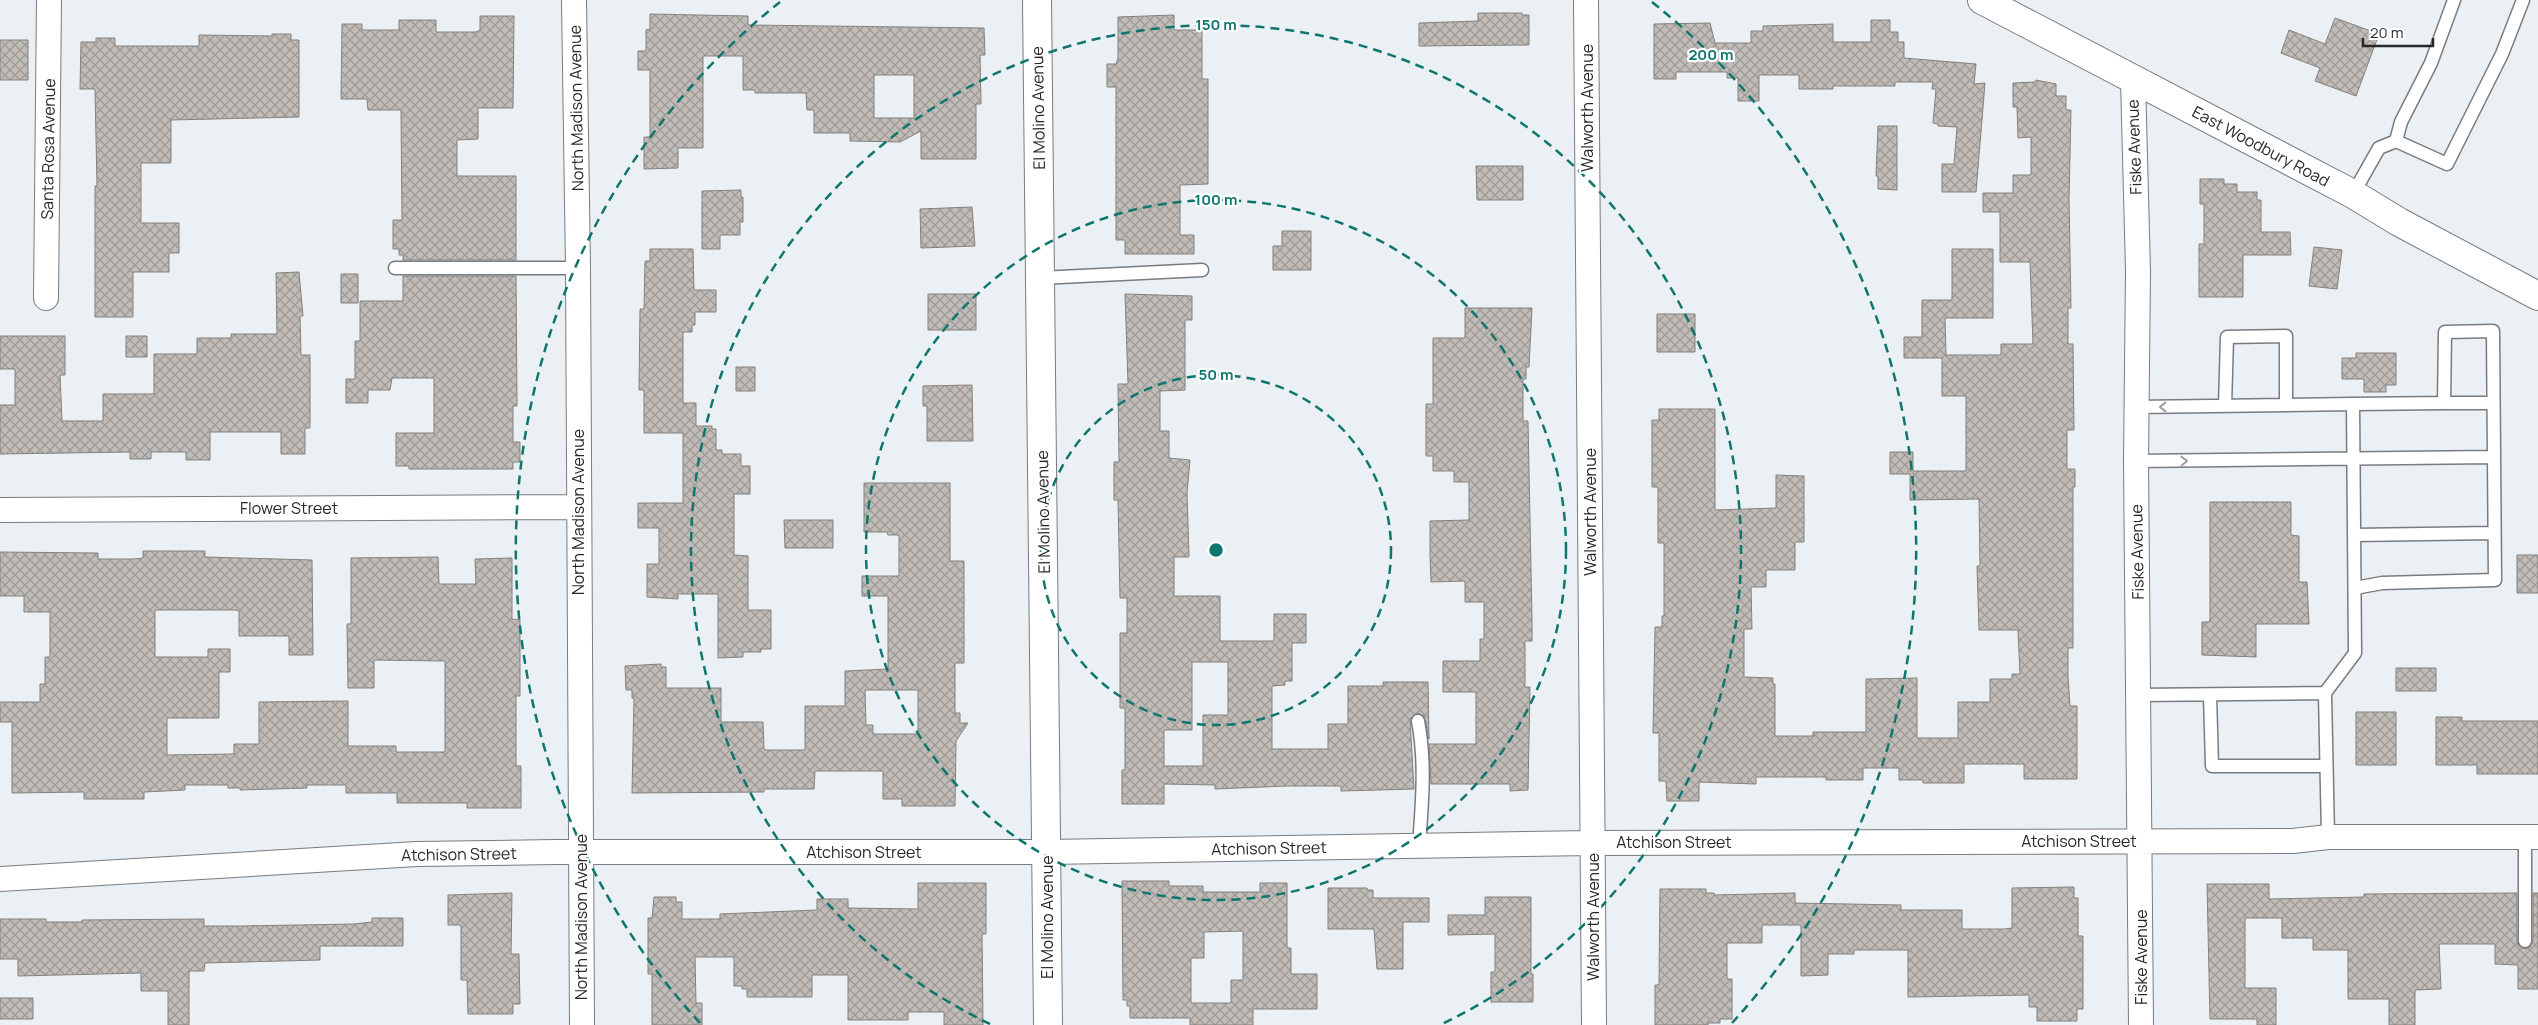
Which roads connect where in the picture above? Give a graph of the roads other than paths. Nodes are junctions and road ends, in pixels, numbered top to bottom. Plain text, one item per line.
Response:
1 (50, 0) edge
2 (574, 0) edge
3 (1037, 0) edge
4 (1586, 0) edge
5 (1982, 0) edge
6 (2454, 0) edge
7 (2523, 0) edge
8 (2132, 80) junction
9 (2396, 142) junction
10 (2353, 194) junction
11 (395, 268) dead end
12 (578, 268) junction
13 (1202, 270) dead end
14 (1040, 278) junction
15 (2538, 296) edge
16 (46, 298) dead end
17 (2493, 403) junction
18 (2353, 404) junction
19 (2444, 404) junction
20 (2286, 405) junction
21 (2225, 406) junction
22 (2136, 407) junction
23 (2494, 457) junction
24 (2353, 458) junction
25 (2136, 461) junction
26 (578, 507) junction
27 (0, 510) edge
28 (2494, 533) junction
29 (2354, 535) junction
30 (2355, 588) junction
31 (2325, 694) junction
32 (2138, 695) junction
33 (2210, 695) junction
34 (1418, 721) dead end
35 (2326, 766) junction
36 (2531, 837) edge
37 (2328, 838) junction
38 (2140, 840) junction
39 (1592, 842) junction
40 (1419, 846) junction
41 (581, 851) junction
42 (1047, 852) junction
43 (0, 879) edge
44 (2524, 941) dead end
45 (582, 1025) edge
46 (1048, 1025) edge
47 (1594, 1025) edge
48 (2141, 1025) edge

1 - 16 street, Santa Rosa Avenue
2 - 12 street, North Madison Avenue
3 - 14 street, El Molino Avenue
4 - 39 street, Walworth Avenue
5 - 8 street, East Woodbury Road
6 - 9 lane
7 - 9 lane
8 - 10 street, East Woodbury Road
8 - 22 street, Fiske Avenue
9 - 10 lane
10 - 15 street, East Woodbury Road
11 - 12 lane
12 - 26 street, North Madison Avenue
13 - 14 lane
14 - 42 street, El Molino Avenue
17 - 19 lane
17 - 19 lane
17 - 23 lane
18 - 19 lane
18 - 20 lane
18 - 24 lane
20 - 21 lane
20 - 21 lane
21 -> 22 lane
22 - 25 street, Fiske Avenue
23 - 24 lane
23 - 28 lane
25 -> 24 lane
24 - 29 lane
25 - 32 street, Fiske Avenue
26 - 27 street, Flower Street
26 - 41 street, North Madison Avenue
28 - 29 lane
28 - 30 lane
29 - 30 lane
30 - 31 lane
31 - 33 lane
31 - 35 lane
32 - 33 lane
32 - 38 street, Fiske Avenue
33 - 35 lane
34 - 40 lane
35 - 37 lane
36 - 37 street, Atchison Street
36 - 44 lane
37 - 38 street, Atchison Street
38 - 39 street, Atchison Street
38 - 48 street, Fiske Avenue
39 - 40 street, Atchison Street
39 - 47 street, Walworth Avenue
40 - 42 street, Atchison Street
41 - 42 street, Atchison Street
41 - 43 street, Atchison Street
41 - 45 street, North Madison Avenue
42 - 46 street, El Molino Avenue

